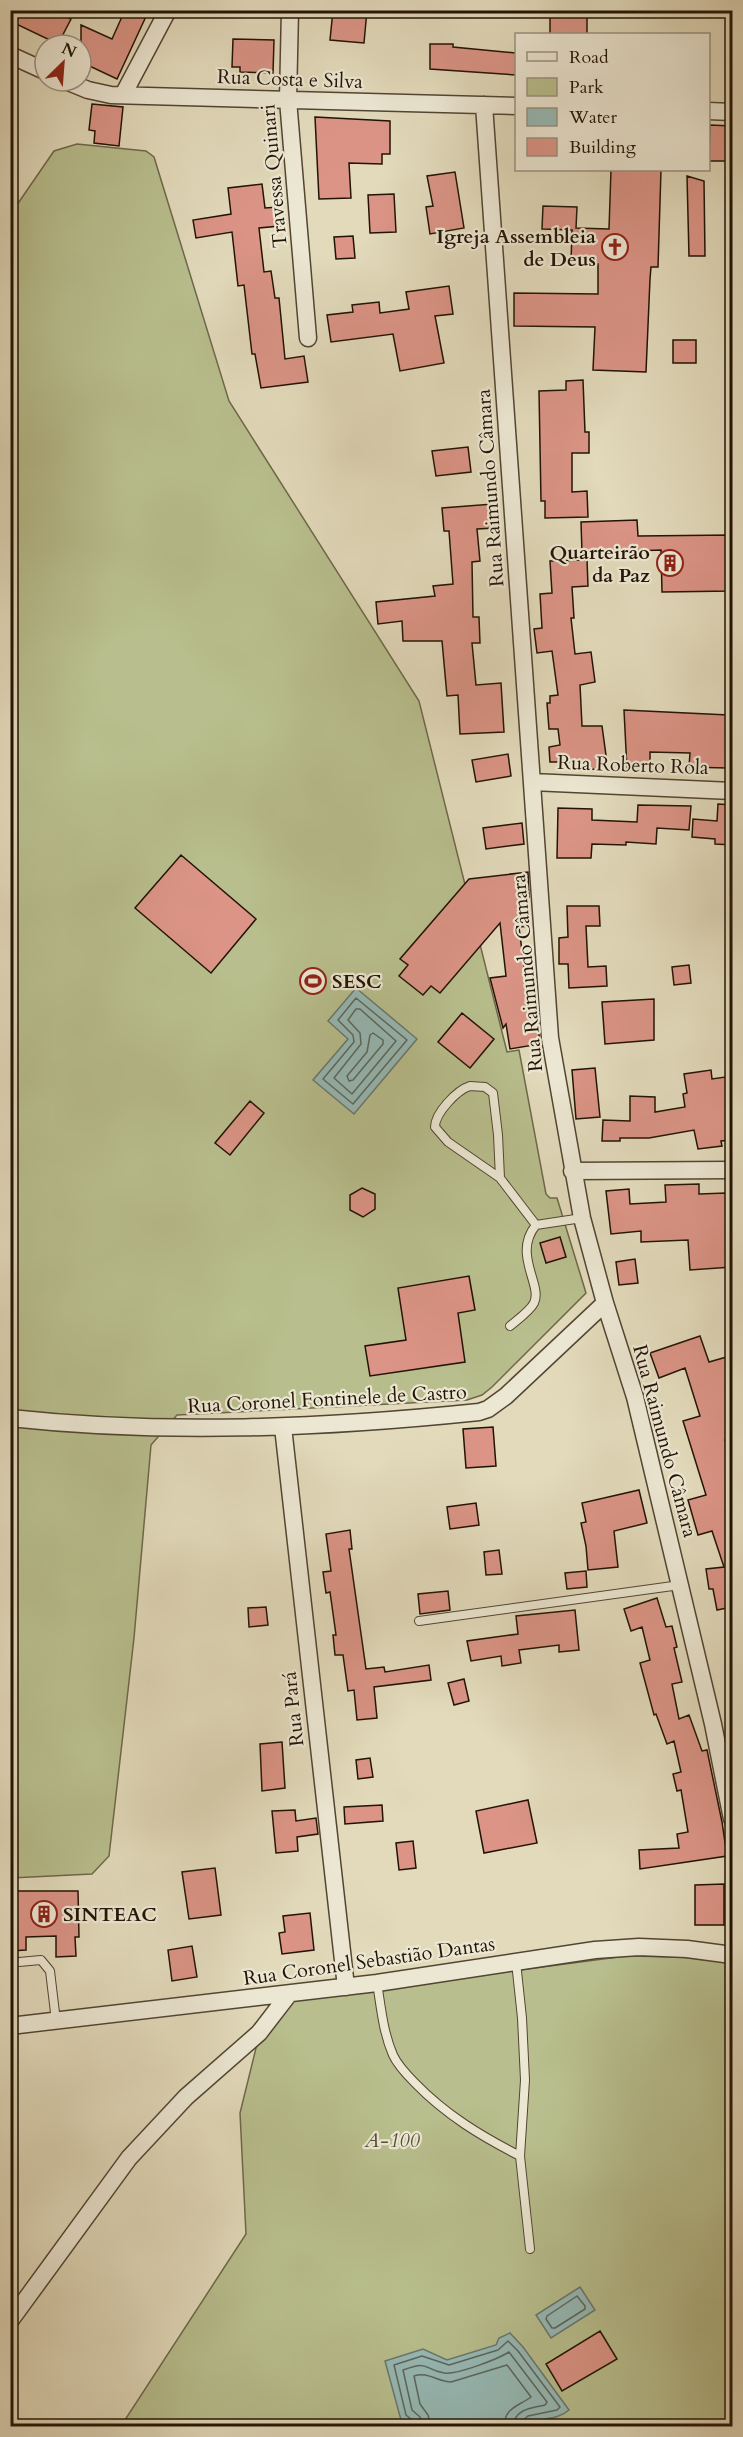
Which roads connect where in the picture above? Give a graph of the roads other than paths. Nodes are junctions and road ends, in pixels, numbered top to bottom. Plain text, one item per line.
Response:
1 (168, 10) edge
2 (290, 10) edge
3 (10, 55) edge
4 (33, 66) edge
5 (93, 91) edge
6 (123, 95) junction
7 (288, 100) junction
8 (484, 105) junction
9 (515, 106) edge
10 (710, 111) edge
11 (732, 112) edge
12 (308, 338) dead end
13 (532, 782) junction
14 (732, 790) edge
15 (732, 1170) edge
16 (572, 1171) junction
17 (501, 1178) junction
18 (582, 1218) junction
19 (536, 1225) junction
20 (604, 1303) junction
21 (510, 1326) dead end
22 (10, 1418) edge
23 (283, 1427) junction
24 (680, 1585) junction
25 (419, 1621) dead end
26 (732, 1819) edge
27 (732, 1955) edge
28 (19, 1962) dead end
29 (516, 1962) junction
30 (377, 1983) junction
31 (346, 1987) junction
32 (289, 1994) junction
33 (56, 2021) junction
34 (10, 2026) edge
35 (520, 2156) junction
36 (530, 2249) dead end
37 (10, 2321) edge

1 - 6 street
2 - 7 street, Travessa Quinari
3 - 4 street
5 - 6 street, Rua Costa e Silva
6 - 7 street, Rua Costa e Silva
7 - 8 street, Rua Costa e Silva
7 - 12 street, Travessa Quinari
8 - 9 street, Rua Costa e Silva
8 - 13 street, Rua Raimundo Câmara
10 - 11 street
13 - 14 street, Rua Roberto Rola
13 - 16 street, Rua Raimundo Câmara
15 - 16 street
16 - 18 street, Rua Raimundo Câmara
17 - 17 lane
17 - 19 lane
18 - 19 lane
18 - 20 street, Rua Raimundo Câmara
19 - 21 lane
20 - 23 street, Rua Coronel Fontinele de Castro
20 - 24 street, Rua Raimundo Câmara
22 - 23 street, Rua Coronel Fontinele de Castro
23 - 31 street, Rua Pará
24 - 25 lane
24 - 26 street, Rua Raimundo Câmara
27 - 29 street, Rua Coronel Sebastião Dantas
28 - 33 lane
29 - 30 street, Rua Coronel Sebastião Dantas
29 - 35 lane
30 - 31 street, Rua Coronel Sebastião Dantas
30 - 35 lane
31 - 32 street, Rua Coronel Sebastião Dantas
32 - 33 street, Rua Coronel Sebastião Dantas
32 - 37 street
33 - 34 street, Rua Coronel Sebastião Dantas
35 - 36 lane

